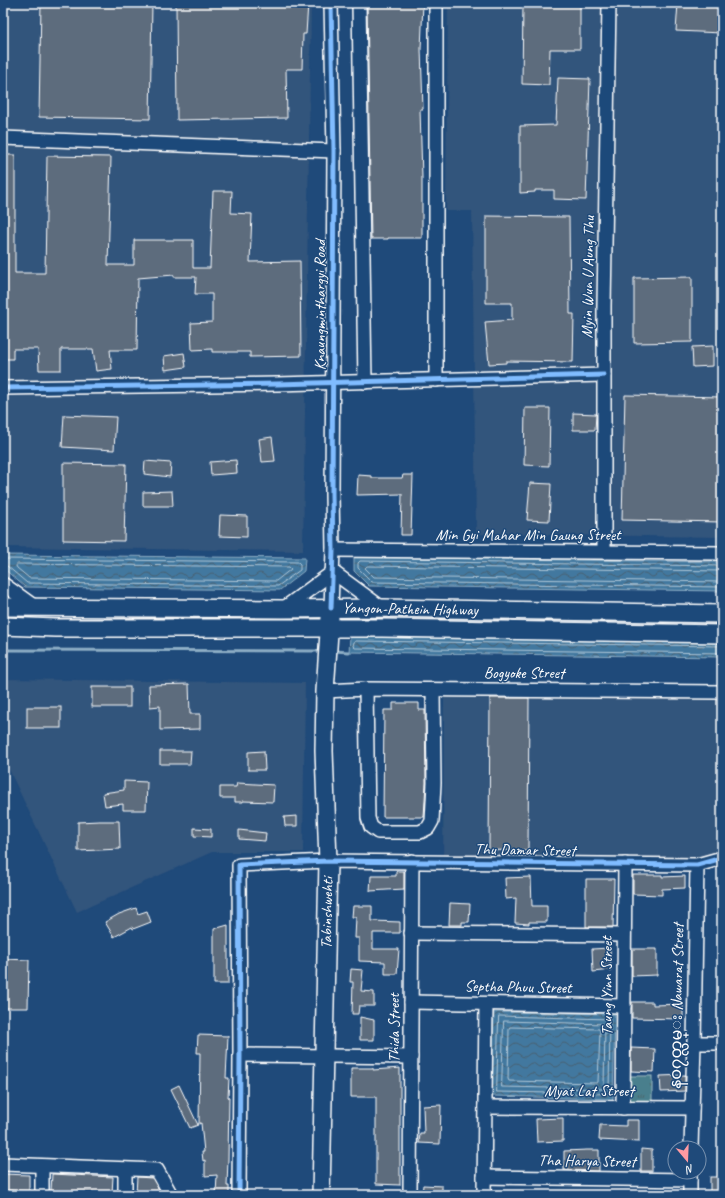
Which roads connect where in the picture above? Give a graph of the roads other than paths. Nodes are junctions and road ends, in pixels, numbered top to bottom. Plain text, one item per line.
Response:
1 (331, 3) edge
2 (359, 3) edge
3 (436, 3) edge
4 (609, 3) edge
5 (3, 138) edge
6 (334, 151) junction
7 (604, 375) junction
8 (436, 380) junction
9 (333, 382) junction
10 (365, 382) junction
11 (3, 388) edge
12 (333, 550) junction
13 (604, 552) junction
14 (722, 553) edge
15 (333, 572) junction
16 (3, 584) edge
17 (3, 606) edge
18 (35, 607) junction
19 (330, 608) junction
20 (382, 608) junction
21 (283, 609) junction
22 (722, 614) edge
23 (3, 626) edge
24 (330, 628) junction
25 (722, 634) edge
26 (366, 689) junction
27 (432, 690) junction
28 (325, 691) junction
29 (722, 692) edge
30 (722, 858) edge
31 (328, 861) junction
32 (412, 861) junction
33 (625, 864) junction
34 (696, 864) junction
35 (411, 933) junction
36 (624, 935) junction
37 (411, 1002) junction
38 (486, 1004) junction
39 (624, 1006) junction
40 (694, 1043) junction
41 (722, 1043) edge
42 (240, 1055) junction
43 (324, 1056) junction
44 (411, 1057) junction
45 (485, 1107) junction
46 (623, 1108) junction
47 (692, 1108) junction
48 (691, 1140) edge
49 (3, 1164) edge
50 (42, 1166) junction
51 (125, 1169) junction
52 (667, 1176) edge
53 (484, 1177) junction
54 (690, 1180) edge
55 (42, 1195) edge
56 (124, 1195) edge
57 (171, 1195) edge
58 (239, 1195) edge
59 (321, 1195) edge
60 (410, 1195) edge
61 (484, 1195) edge
62 (690, 1195) edge

1 - 6 street, Knaungminthargyi Road
2 - 10 street
3 - 8 street
4 - 7 street, Myin Wun U Aung Thu
5 - 6 street
6 - 9 street, Knaungminthargyi Road
7 - 8 street
7 - 13 street, Myin Wun U Aung Thu
8 - 10 street
9 - 10 street
9 - 11 street
9 - 12 street, Knaungminthargyi Road
12 - 13 street, Min Gyi Mahar Min Gaung Street
12 - 15 street, Knaungminthargyi Road
13 - 14 street, Min Gyi Mahar Min Gaung Street
15 - 19 street, Knaungminthargyi Road
15 - 20 street
15 - 21 street
16 - 18 street
17 - 18 main road, Yangon-Pathein Highway
18 - 21 main road, Yangon-Pathein Highway
19 - 20 main road, Yangon-Pathein Highway
19 - 21 main road, Yangon-Pathein Highway
19 - 24 main road, Tabinshwehti
20 - 22 main road, Yangon-Pathein Highway
23 - 24 main road, Yangon-Pathein Highway
24 - 25 main road, Yangon-Pathein Highway
24 - 28 main road, Tabinshwehti
26 - 27 street, Bogyoke Street
26 - 27 street
26 - 28 street, Bogyoke Street
27 - 29 street, Bogyoke Street
28 - 31 main road, Tabinshwehti
30 - 34 street, Thu Damar Street
31 - 32 street, Thu Damar Street
31 - 42 street, Thu Damar Street
31 - 43 main road, Tabinshwehti
32 - 33 street, Thu Damar Street
32 - 35 street, Thida Street
33 - 34 street, Thu Damar Street
33 - 36 street, Taung Yinn Street
34 - 40 street, နဝ၇တ္လမ္း Nawarat Street
35 - 36 street
35 - 37 street, Thida Street
36 - 39 street, Taung Yinn Street
37 - 38 street, Septha Phuu Street
37 - 44 street, Thida Street
38 - 39 street, Septha Phuu Street
38 - 45 street
39 - 46 street, Taung Yinn Street
40 - 41 street
40 - 47 street, နဝ၇တ္လမ္း Nawarat Street
42 - 43 street
42 - 58 street
43 - 44 street
43 - 59 main road, Tabinshwehti
44 - 60 street, Thida Street
45 - 46 street, Myat Lat Street
45 - 53 street
46 - 47 street, Myat Lat Street
47 - 48 street, နဝ၇တ္လမ္း Nawarat Street
49 - 50 street
50 - 51 street
50 - 55 street
51 - 56 street
51 - 57 street
52 - 53 street, Tha Harya Street
53 - 61 street
54 - 62 street

